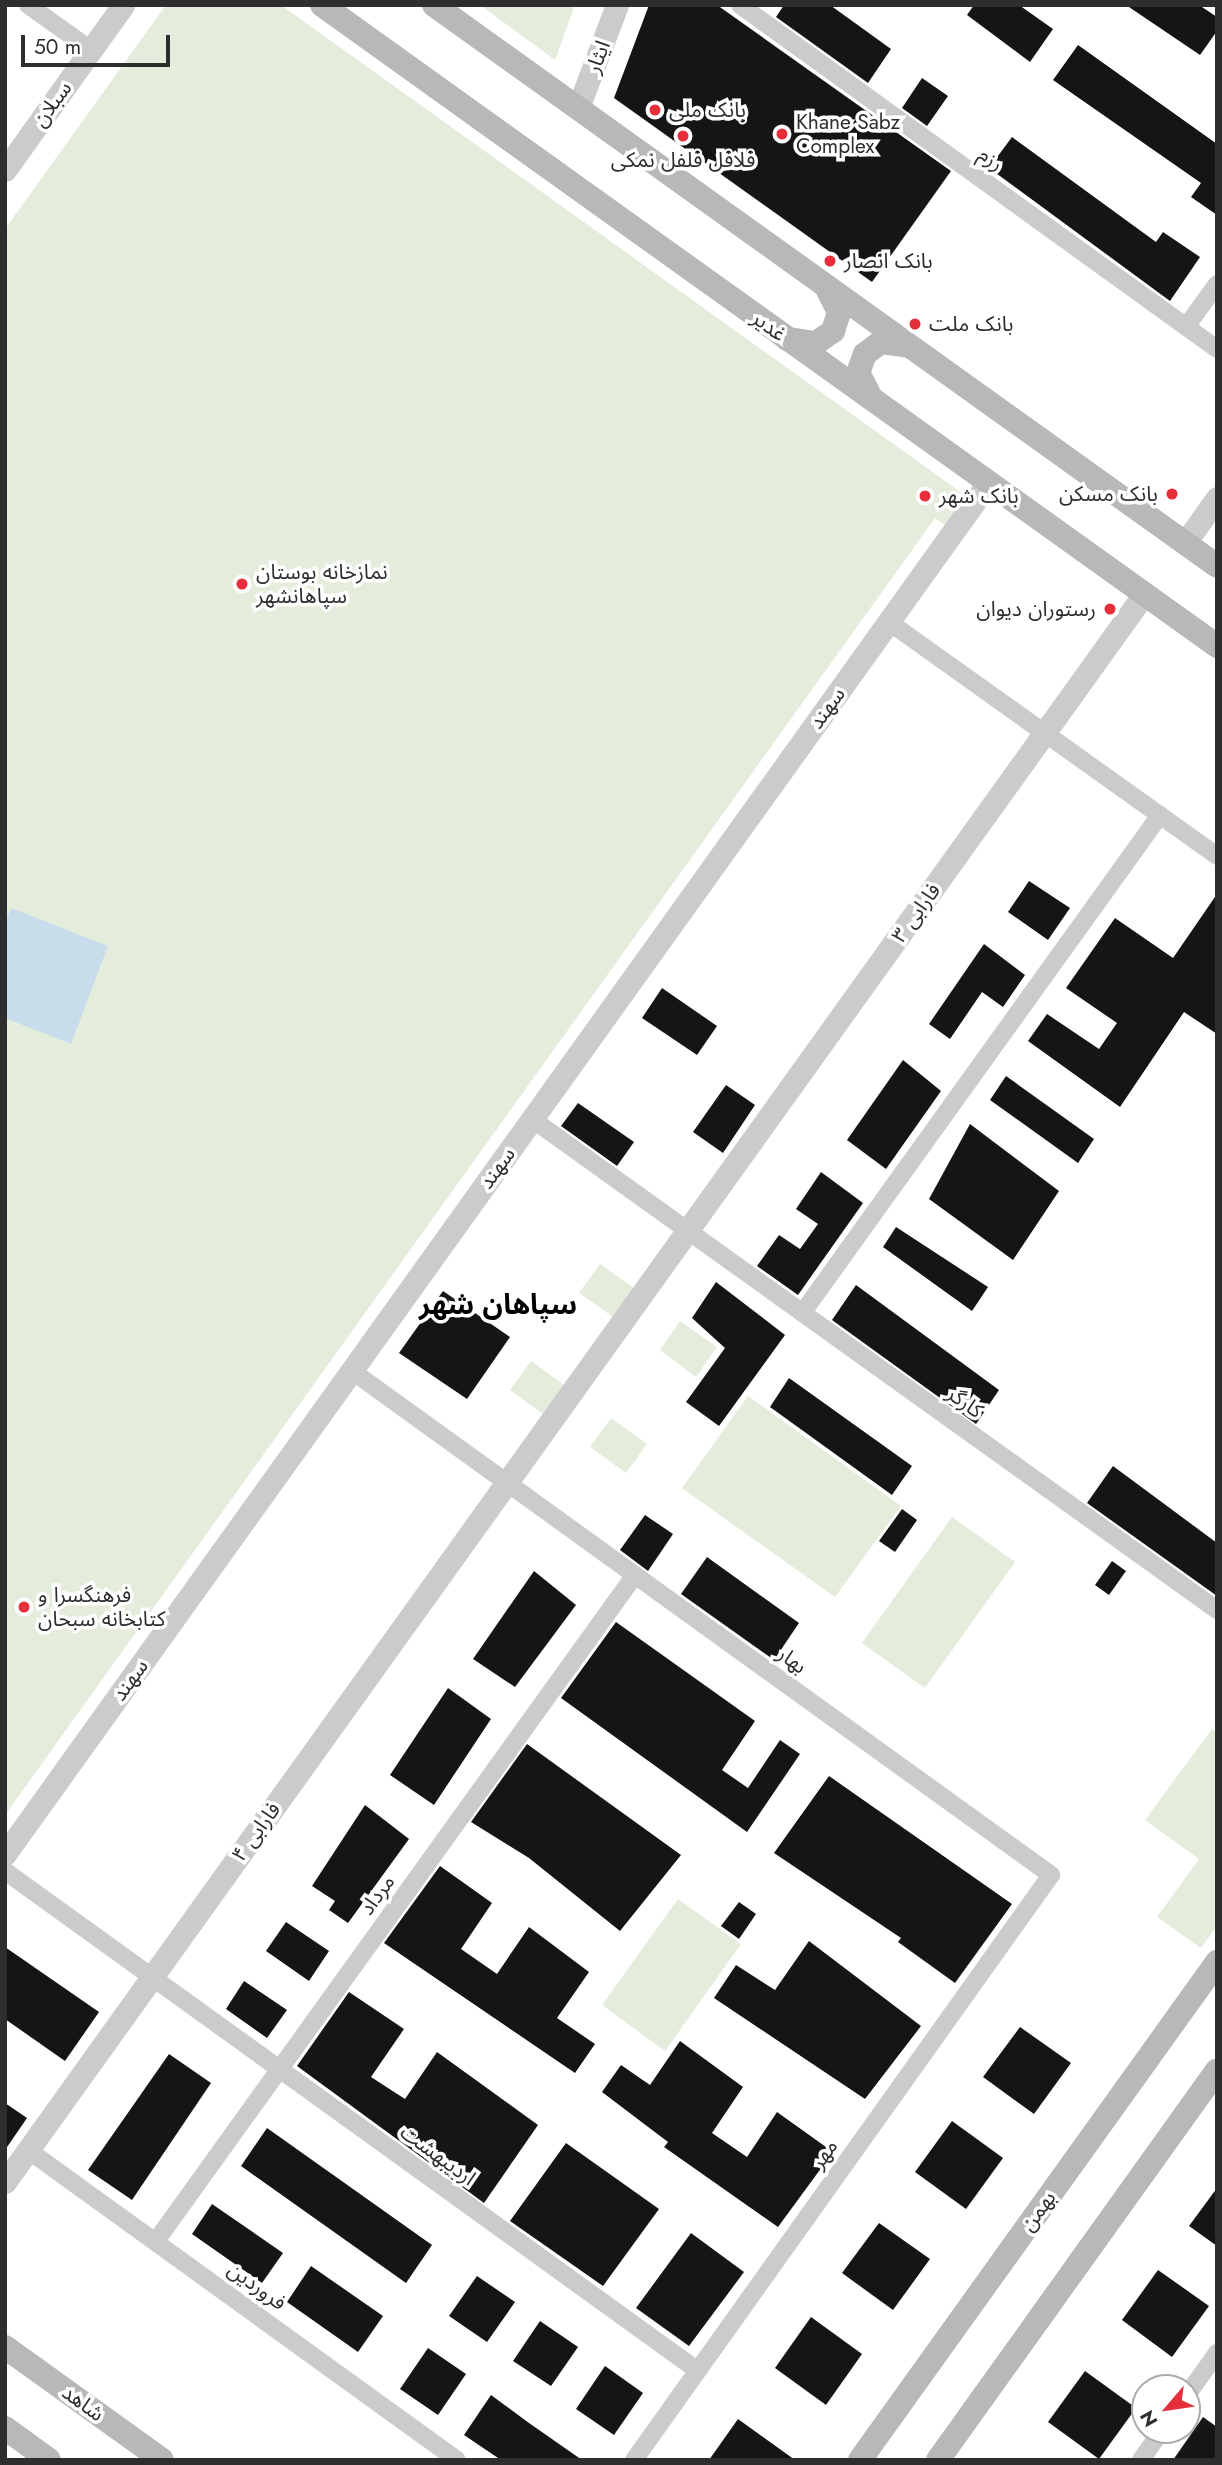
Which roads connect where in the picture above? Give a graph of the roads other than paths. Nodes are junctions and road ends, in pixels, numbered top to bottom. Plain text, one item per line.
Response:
1 (28, 5) edge
2 (123, 5) edge
3 (322, 5) edge
4 (434, 5) edge
5 (618, 5) edge
6 (746, 7) edge
7 (91, 50) junction
8 (578, 108) junction
9 (5, 170) edge
10 (1217, 284) edge
11 (825, 285) junction
12 (1186, 327) junction
13 (787, 339) junction
14 (910, 346) junction
15 (1217, 349) edge
16 (872, 400) junction
17 (988, 483) junction
18 (1217, 498) edge
19 (1185, 543) junction
20 (1217, 566) edge
21 (1144, 594) junction
22 (889, 622) junction
23 (1217, 646) edge
24 (1044, 734) junction
25 (1160, 815) junction
26 (1217, 856) edge
27 (532, 1119) junction
28 (687, 1231) junction
29 (803, 1312) junction
30 (352, 1371) junction
31 (507, 1483) junction
32 (635, 1575) junction
33 (1217, 1610) edge
34 (5, 1854) edge
35 (5, 1871) edge
36 (1051, 1875) joint
37 (1217, 1962) edge
38 (152, 1977) junction
39 (280, 2069) junction
40 (1217, 2071) edge
41 (29, 2150) junction
42 (5, 2182) edge
43 (156, 2241) junction
44 (5, 2347) edge
45 (1217, 2353) edge
46 (697, 2370) junction
47 (1201, 2375) edge
48 (5, 2428) edge
49 (1152, 2444) edge
50 (49, 2460) edge
51 (162, 2460) edge
52 (457, 2460) edge
53 (634, 2460) edge
54 (860, 2460) edge
55 (938, 2460) edge
56 (1140, 2460) edge

1 - 7 street
2 - 7 street, سبلان
3 - 13 main road, غدیر
4 - 8 main road
5 - 8 street, ایثار
6 - 12 street, رزم
7 - 9 street, سبلان
8 - 11 main road
10 - 12 street
11 - 13 main road
11 - 14 main road
12 - 15 street, رزم
13 - 16 main road, غدیر
14 - 16 main road
14 - 19 main road
16 - 17 main road, غدیر
17 - 21 main road, غدیر
17 - 22 street, سهند
18 - 19 street
19 - 20 main road
21 - 23 main road, غدیر
21 - 24 street, فارابی ۳
22 - 24 street
22 - 27 street, سهند
24 - 25 street
24 - 28 street, فارابی ۳
25 - 26 street
25 - 29 street
27 - 28 street, کارگر
27 - 30 street, سهند
28 - 29 street, کارگر
28 - 31 street, فارابی ۳
29 - 33 street, کارگر
30 - 31 street, بهار
30 - 34 street, سهند
31 - 32 street, بهار
31 - 38 street, فارابی ۴
32 - 36 street, بهار
32 - 39 street, مرداد
35 - 38 street, اردیبهشت
36 - 46 street, مهر
37 - 54 main road, بهمن
38 - 39 street, اردیبهشت
38 - 41 street, فارابی ۴
39 - 43 street, مرداد
39 - 46 street, اردیبهشت
40 - 55 main road
41 - 42 street, فارابی ۴
41 - 43 street, فروردین
43 - 52 street, فروردین
44 - 51 main road, شاهد
45 - 47 street
46 - 53 street, مهر
48 - 50 main road
49 - 56 street

